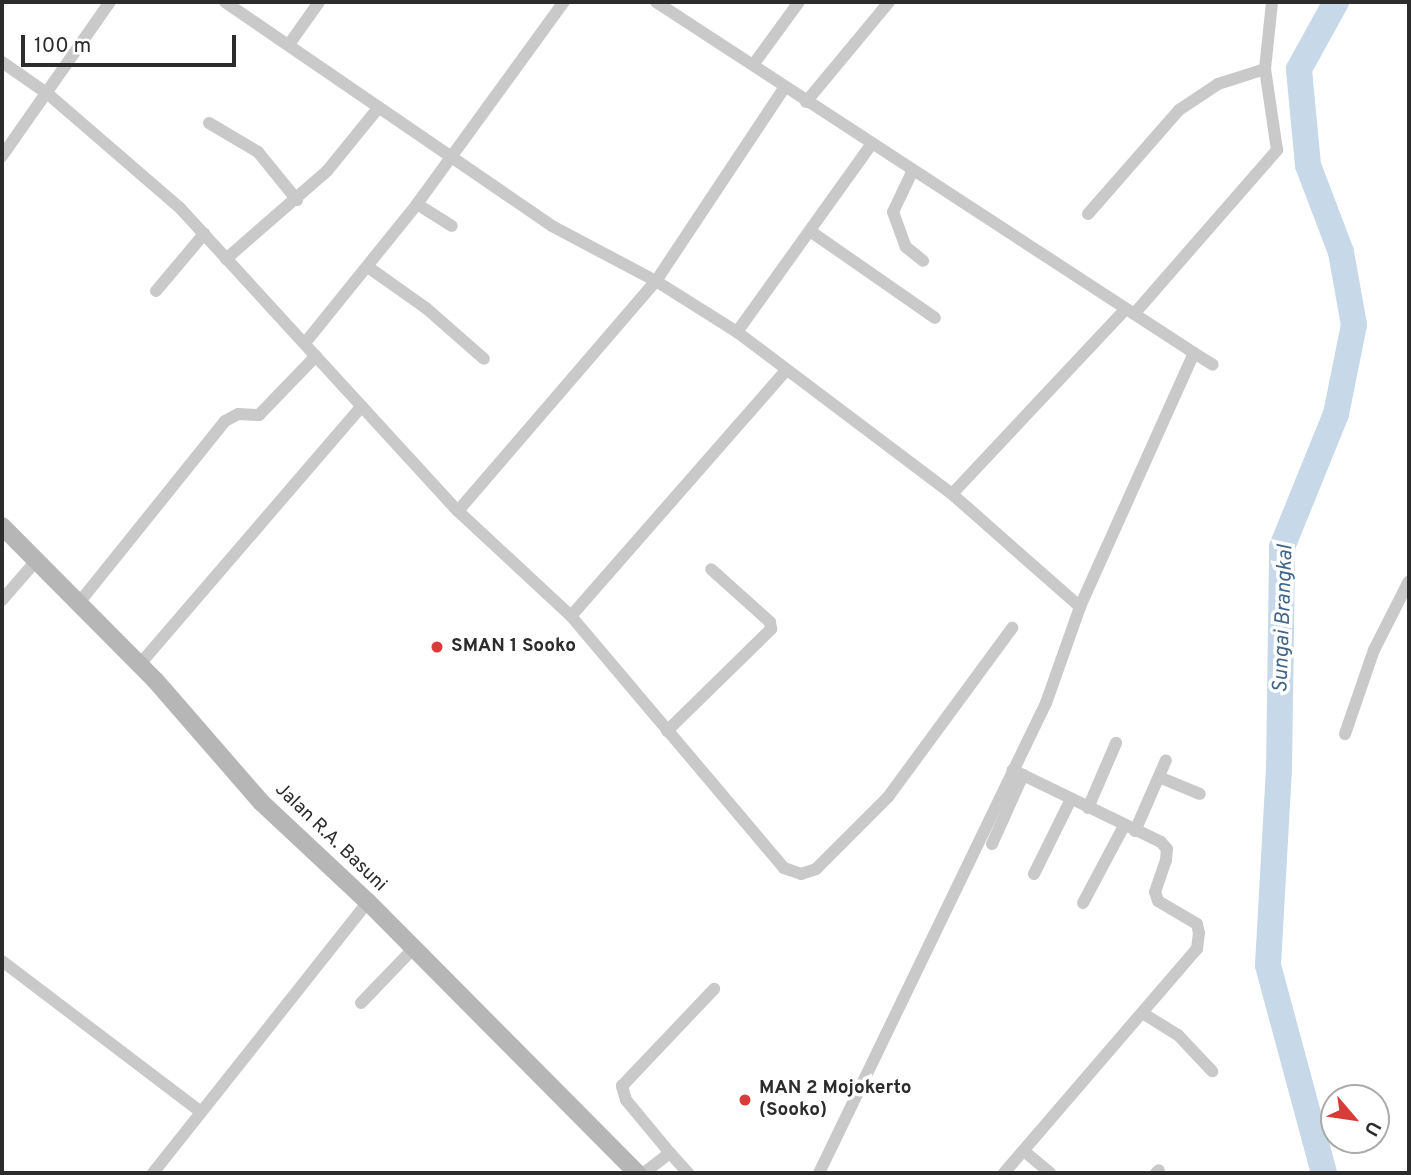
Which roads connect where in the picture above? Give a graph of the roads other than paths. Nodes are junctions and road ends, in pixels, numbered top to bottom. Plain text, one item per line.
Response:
1 (110, 2) edge
2 (225, 2) edge
3 (319, 2) edge
4 (564, 2) edge
5 (656, 2) edge
6 (799, 2) edge
7 (889, 2) edge
8 (1272, 2) edge
9 (290, 43) junction
10 (2, 62) edge
11 (753, 65) junction
12 (1265, 69) junction
13 (785, 86) junction
14 (48, 94) junction
15 (806, 102) junction
16 (379, 107) junction
17 (209, 123) dead end
18 (871, 145) junction
19 (2, 156) edge
20 (451, 158) junction
21 (912, 172) junction
22 (297, 200) junction
23 (417, 204) junction
24 (1088, 215) dead end
25 (452, 226) dead end
26 (810, 231) junction
27 (204, 234) junction
28 (226, 259) junction
29 (923, 261) dead end
30 (368, 267) junction
31 (656, 281) junction
32 (156, 291) dead end
33 (1130, 311) junction
34 (934, 318) dead end
35 (737, 332) junction
36 (305, 344) junction
37 (1194, 353) junction
38 (316, 356) junction
39 (484, 359) dead end
40 (1213, 365) dead end
41 (786, 370) junction
42 (362, 406) junction
43 (952, 494) junction
44 (458, 511) junction
45 (2, 526) edge
46 (36, 561) junction
47 (711, 569) dead end
48 (1409, 581) edge
49 (2, 600) edge
50 (78, 604) junction
51 (1080, 607) junction
52 (571, 616) junction
53 (1012, 628) dead end
54 (140, 664) junction
55 (667, 731) junction
56 (1345, 734) dead end
57 (1116, 743) dead end
58 (1166, 760) dead end
59 (1018, 772) junction
60 (1159, 777) junction
61 (1200, 794) dead end
62 (1071, 799) junction
63 (1088, 808) junction
64 (1129, 829) junction
65 (992, 844) dead end
66 (1034, 874) dead end
67 (368, 902) junction
68 (1083, 903) dead end
69 (412, 950) junction
70 (2, 961) edge
71 (714, 989) dead end
72 (362, 1003) dead end
73 (1144, 1014) junction
74 (1212, 1071) dead end
75 (201, 1112) junction
76 (1024, 1151) junction
77 (670, 1153) junction
78 (153, 1173) edge
79 (637, 1173) edge
80 (644, 1173) edge
81 (688, 1173) edge
82 (819, 1173) edge
83 (1004, 1173) edge
84 (1049, 1173) edge

1 - 14 street
2 - 9 street
3 - 9 street
4 - 20 street
5 - 11 street
6 - 11 street
7 - 15 street
8 - 12 street
9 - 16 street
10 - 14 street
11 - 13 street
12 - 24 street
12 - 33 street
13 - 15 street
13 - 31 street
14 - 19 street
14 - 27 street
15 - 18 street
16 - 20 street
16 - 22 street
17 - 22 street
18 - 21 street
18 - 26 street
20 - 23 street
20 - 31 street
21 - 29 street
21 - 33 street
22 - 28 street
23 - 25 street
23 - 30 street
26 - 34 street
26 - 35 street
27 - 28 street
27 - 32 street
28 - 36 street
30 - 36 street
30 - 39 street
31 - 35 street
31 - 44 street
33 - 37 street
33 - 43 street
35 - 41 street
36 - 38 street
37 - 40 street
37 - 51 street
38 - 42 street
38 - 50 street
41 - 43 street
41 - 52 street
42 - 44 street
42 - 54 street
43 - 51 street
44 - 52 street
45 - 46 main road, Jalan R.A. Basuni
46 - 49 street
46 - 50 main road, Jalan R.A. Basuni
47 - 55 street
48 - 56 street
50 - 54 main road, Jalan R.A. Basuni
51 - 59 street
52 - 55 street
53 - 55 street
54 - 67 main road, Jalan R.A. Basuni
57 - 63 street
58 - 60 street
59 - 62 street
59 - 65 street
59 - 82 street
60 - 61 street
60 - 64 street
62 - 63 street
62 - 66 street
63 - 64 street
64 - 68 street
64 - 73 street
67 - 69 main road, Jalan R.A. Basuni
67 - 75 street
69 - 72 street
69 - 79 main road, Jalan R.A. Basuni
70 - 75 street
71 - 77 street
73 - 74 street
73 - 76 street
75 - 78 street
76 - 83 street
76 - 84 street
77 - 80 street
77 - 81 street

